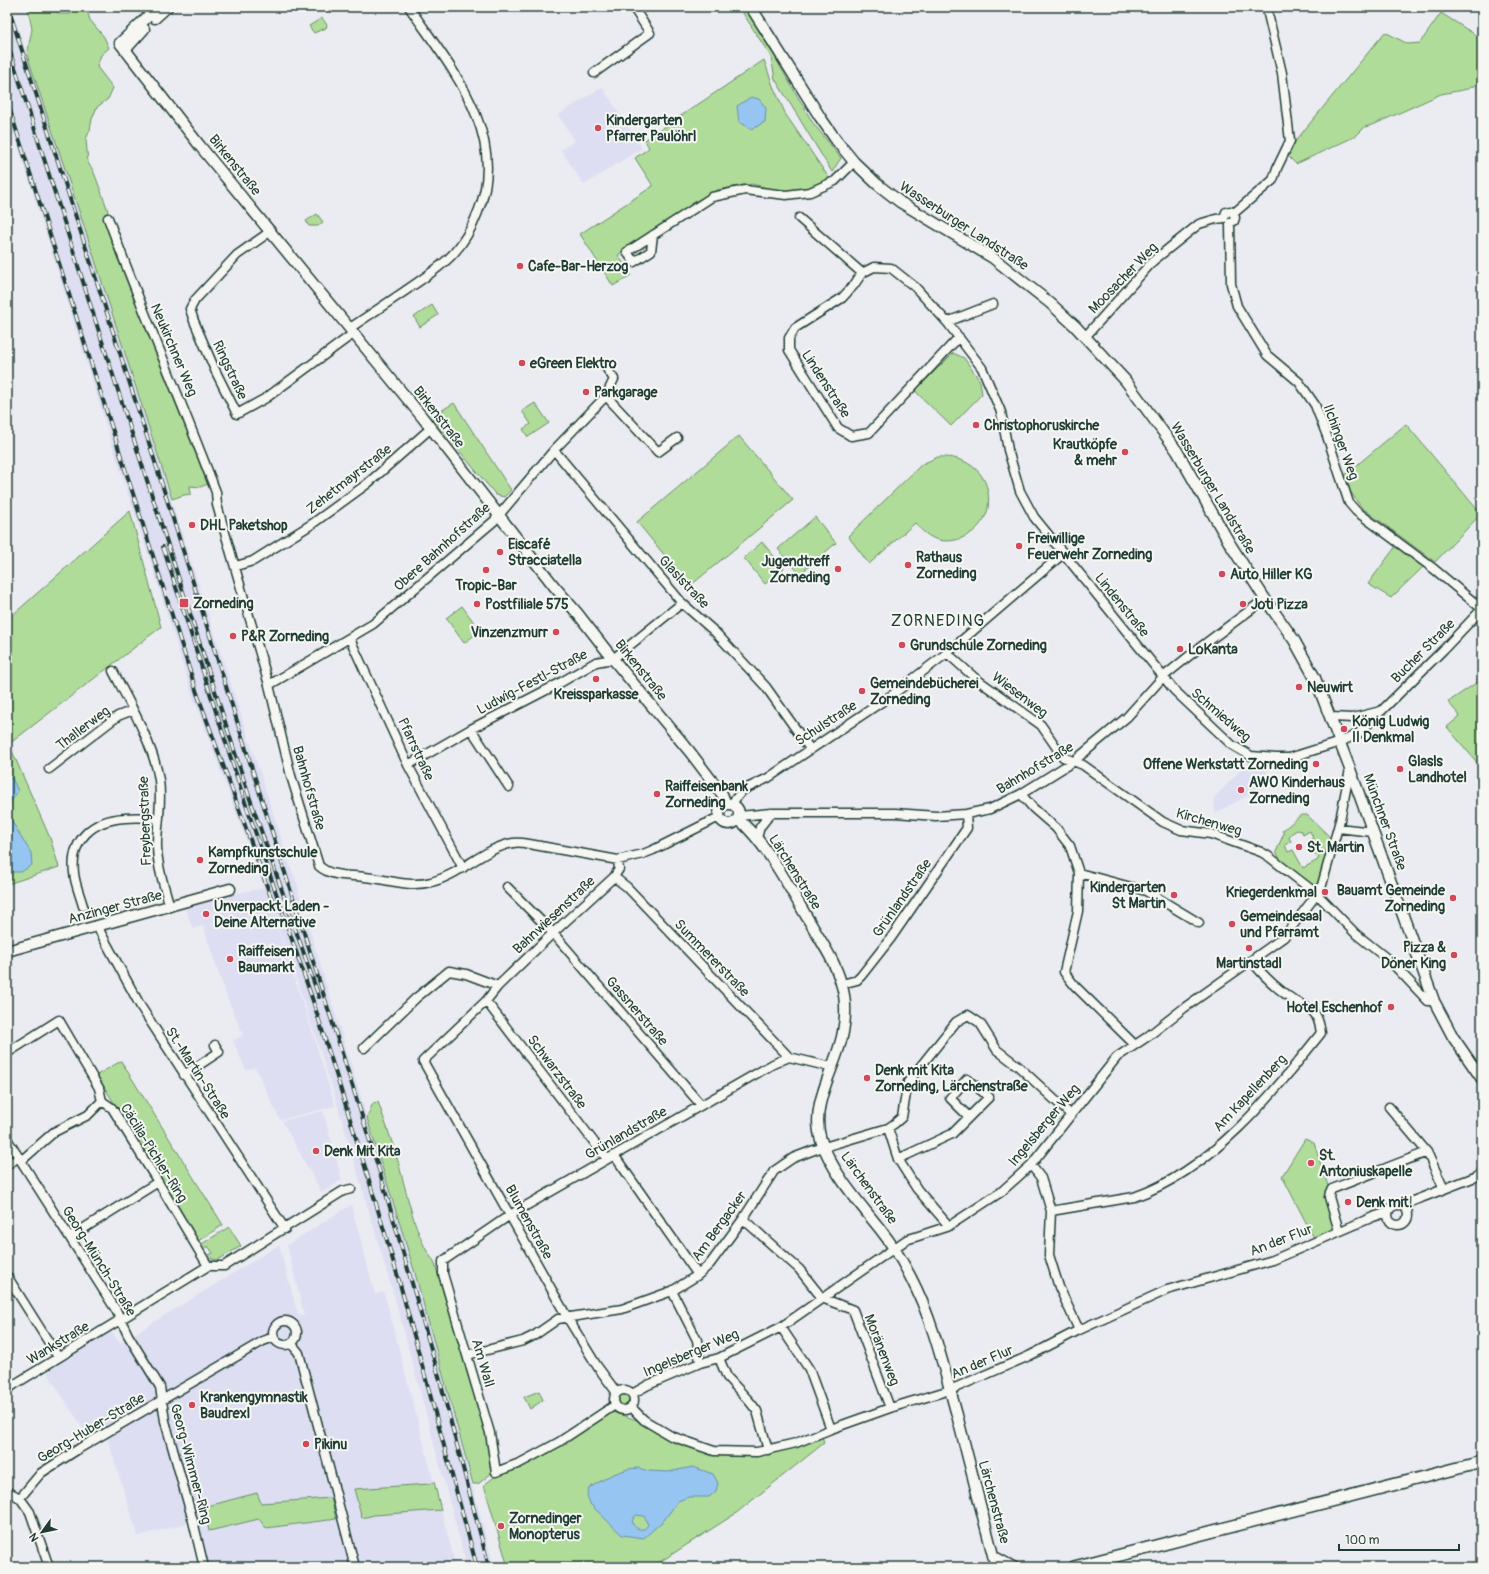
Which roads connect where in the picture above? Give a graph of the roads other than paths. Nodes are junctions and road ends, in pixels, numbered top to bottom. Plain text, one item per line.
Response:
1 (158, 7) edge
2 (168, 7) edge
3 (409, 7) edge
4 (633, 7) edge
5 (751, 7) edge
6 (1267, 10) dead end
7 (122, 47) junction
8 (594, 73) dead end
9 (854, 162) junction
10 (108, 218) dead end
11 (800, 218) dead end
12 (1227, 221) junction
13 (270, 231) junction
14 (653, 235) dead end
15 (862, 273) junction
16 (993, 304) dead end
17 (947, 322) junction
18 (352, 331) junction
19 (959, 337) junction
20 (1085, 337) junction
21 (605, 366) dead end
22 (606, 396) junction
23 (431, 428) junction
24 (677, 438) dead end
25 (554, 450) junction
26 (216, 492) joint
27 (499, 516) junction
28 (1064, 553) junction
29 (236, 566) junction
30 (1265, 600) junction
31 (682, 603) junction
32 (1482, 609) edge
33 (350, 639) junction
34 (947, 653) junction
35 (613, 659) junction
36 (113, 671) dead end
37 (1163, 677) junction
38 (269, 685) junction
39 (133, 710) junction
40 (1382, 711) junction
41 (1331, 717) junction
42 (471, 729) junction
43 (1340, 742) junction
44 (810, 749) junction
45 (1074, 761) junction
46 (408, 765) junction
47 (49, 768) dead end
48 (1350, 769) junction
49 (509, 788) dead end
50 (1022, 794) junction
51 (728, 804) junction
52 (771, 813) junction
53 (966, 814) junction
54 (159, 818) junction
55 (738, 818) junction
56 (721, 819) junction
57 (1338, 828) junction
58 (1373, 832) junction
59 (757, 838) junction
60 (618, 860) junction
61 (463, 868) junction
62 (1080, 873) junction
63 (614, 877) junction
64 (506, 887) dead end
65 (230, 889) dead end
66 (1317, 894) junction
67 (83, 906) dead end
68 (170, 907) junction
69 (1199, 923) dead end
70 (97, 926) junction
71 (553, 933) junction
72 (7, 951) edge
73 (1252, 961) junction
74 (842, 984) junction
75 (498, 986) junction
76 (486, 1001) junction
77 (1434, 1001) junction
78 (1135, 1044) junction
79 (215, 1045) dead end
80 (364, 1048) dead end
81 (7, 1053) edge
82 (789, 1057) junction
83 (423, 1061) joint
84 (832, 1068) junction
85 (184, 1075) junction
86 (1482, 1079) edge
87 (102, 1101) junction
88 (701, 1105) junction
89 (1389, 1107) dead end
90 (1070, 1114) junction
91 (969, 1117) junction
92 (888, 1128) junction
93 (7, 1139) edge
94 (824, 1146) junction
95 (1427, 1152) junction
96 (611, 1157) junction
97 (20, 1159) junction
98 (898, 1159) junction
99 (7, 1165) edge
100 (1031, 1165) junction
101 (1482, 1173) edge
102 (158, 1182) junction
103 (350, 1189) dead end
104 (1444, 1190) junction
105 (1404, 1207) junction
106 (1051, 1211) junction
107 (1388, 1212) junction
108 (510, 1215) junction
109 (743, 1218) junction
110 (949, 1226) junction
111 (285, 1229) junction
112 (1339, 1232) junction
113 (70, 1237) junction
114 (894, 1248) junction
115 (443, 1261) joint
116 (208, 1266) junction
117 (698, 1275) junction
118 (7, 1276) edge
119 (672, 1291) junction
120 (822, 1298) junction
121 (567, 1317) junction
122 (122, 1319) junction
123 (781, 1327) junction
124 (1079, 1330) junction
125 (274, 1337) junction
126 (291, 1344) junction
127 (467, 1355) junction
128 (58, 1358) junction
129 (719, 1358) junction
130 (700, 1363) junction
131 (7, 1389) edge
132 (950, 1390) junction
133 (617, 1393) junction
134 (632, 1394) junction
135 (161, 1401) junction
136 (615, 1405) junction
137 (631, 1407) junction
138 (890, 1408) junction
139 (831, 1429) junction
140 (768, 1450) junction
141 (1482, 1462) edge
142 (7, 1491) edge
143 (20, 1498) junction
144 (993, 1555) junction
145 (49, 1567) edge
146 (204, 1567) edge
147 (355, 1567) edge
148 (996, 1567) edge
149 (1015, 1567) edge
150 (1074, 1567) edge

1 - 7 street
2 - 7 street
3 - 18 street
4 - 8 street
5 - 9 street, Wasserburger Landstraße
6 - 12 street, Ilchinger Weg
7 - 13 street, Birkenstraße
9 - 14 street
9 - 20 street, Wasserburger Landstraße
10 - 26 street, Neukirchner Weg
11 - 15 street
12 - 20 street, Moosacher Weg
12 - 32 street, Ilchinger Weg
13 - 18 street, Birkenstraße
13 - 18 street, Ringstraße
15 - 17 street, Lindenstraße
15 - 19 street, Lindenstraße
16 - 17 street
17 - 19 street, Lindenstraße
18 - 23 street, Birkenstraße
19 - 28 street, Lindenstraße
20 - 30 street, Wasserburger Landstraße
21 - 22 street, Obere Bahnhofstraße
22 - 24 street
22 - 25 street, Obere Bahnhofstraße
23 - 27 street, Birkenstraße
23 - 29 street, Zehetmayrstraße
25 - 27 street, Obere Bahnhofstraße
25 - 31 street, Glaslstraße
26 - 29 street, Bahnhofstraße
27 - 33 street, Obere Bahnhofstraße
27 - 35 street, Birkenstraße
28 - 34 street, Schulstraße
28 - 37 street, Lindenstraße
29 - 38 street, Bahnhofstraße
30 - 37 street, Bahnhofstraße
30 - 41 street, Münchner Straße
31 - 35 street, Ludwig-Festl-Straße
31 - 44 street, Glaslstraße
32 - 40 street, Bucher Straße
33 - 38 street, Obere Bahnhofstraße
33 - 46 street, Pfarrstraße
34 - 44 street, Schulstraße
34 - 45 street, Wiesenweg
35 - 42 street, Ludwig-Festl-Straße
35 - 51 street, Birkenstraße
36 - 39 street, Freybergstraße
37 - 43 street, Schmiedweg
37 - 45 street, Bahnhofstraße
38 - 61 street, Bahnhofstraße
39 - 47 street, Thallerweg
39 - 54 street, Freybergstraße
40 - 41 street
40 - 43 street, Bucher Straße
41 - 43 street, Münchner Straße
42 - 46 street, Ludwig-Festl-Straße
42 - 49 street, Ludwig-Festl-Straße
43 - 48 street, Münchner Straße
44 - 51 street, Schulstraße
45 - 50 street, Bahnhofstraße
45 - 66 street, Kirchenweg
46 - 61 street, Pfarrstraße
48 - 57 street, Ingelsberger Weg
48 - 58 street, Münchner Straße
50 - 53 street, Bahnhofstraße
50 - 62 street
51 - 55 street
51 - 56 street
52 - 53 street, Bahnhofstraße
52 - 55 street, Bahnhofstraße
52 - 59 street
53 - 74 street, Grünlandstraße
54 - 67 street
54 - 68 street, Freybergstraße
55 - 56 street
55 - 59 street, Lärchenstraße
56 - 60 street, Bahnhofstraße
57 - 58 street
57 - 66 street, Ingelsberger Weg
58 - 77 street, Münchner Straße
59 - 74 street, Lärchenstraße
60 - 61 street, Bahnhofstraße
60 - 63 street, Bahnwiesenstraße
62 - 69 street
62 - 78 street
63 - 71 street, Bahnwiesenstraße
63 - 82 street, Summererstraße
64 - 71 street, Gassnerstraße
65 - 68 street, Anzinger Straße
66 - 73 street, Ingelsberger Weg
66 - 77 street, Kirchenweg
68 - 70 street, Anzinger Straße
70 - 72 street, Anzinger Straße
70 - 85 street, St.-Martin-Straße
71 - 75 street, Bahnwiesenstraße
71 - 88 street, Gassnerstraße
73 - 78 street, Ingelsberger Weg
73 - 106 street, Am Kapellenberg
74 - 84 street, Lärchenstraße
75 - 76 street, Bahnwiesenstraße
75 - 80 street
76 - 83 street, Bahnwiesenstraße
76 - 96 street, Schwarzstraße
77 - 86 street, Münchner Straße
78 - 90 street, Ingelsberger Weg
79 - 85 street
81 - 87 street, Cäcilia-Pichler-Ring
82 - 84 street
82 - 88 street, Grünlandstraße
83 - 108 street, Blumenstraße
84 - 94 street, Lärchenstraße
85 - 111 street, St.-Martin-Straße
87 - 97 street
87 - 102 street, Cäcilia-Pichler-Ring
88 - 96 street, Grünlandstraße
89 - 95 street
90 - 92 street
90 - 100 street, Ingelsberger Weg
91 - 91 street
91 - 98 street
92 - 94 street, Am Bergacker
92 - 98 street
93 - 97 street, Georg-Münch-Straße
94 - 109 street, Am Bergacker
94 - 114 street, Lärchenstraße
95 - 104 street
95 - 112 street
96 - 108 street, Grünlandstraße
96 - 117 street, Schwarzstraße
97 - 99 street
97 - 113 street, Georg-Münch-Straße
98 - 110 street
100 - 106 street
100 - 110 street, Ingelsberger Weg
101 - 104 street, An der Flur
102 - 113 street
102 - 116 street, Cäcilia-Pichler-Ring
103 - 111 street
104 - 105 street, An der Flur
105 - 107 street, An der Flur
105 - 107 street
106 - 124 street
107 - 112 street, An der Flur
108 - 115 street, Grünlandstraße
108 - 121 street, Blumenstraße
109 - 117 street, Am Bergacker
109 - 120 street
110 - 114 street, Ingelsberger Weg
111 - 116 street
112 - 124 street, An der Flur
113 - 122 street, Georg-Münch-Straße
114 - 120 street, Ingelsberger Weg
114 - 132 street, Lärchenstraße
115 - 127 street, Am Wall
116 - 122 street
117 - 119 street, Am Bergacker
118 - 128 street
119 - 121 street, Am Bergacker
119 - 130 street
120 - 123 street, Ingelsberger Weg
120 - 138 street, Moränenweg
121 - 127 street, Am Bergacker
121 - 133 street, Blumenstraße
122 - 128 street, Wankstraße
122 - 135 street, Georg-Münch-Straße
123 - 129 street, Ingelsberger Weg
123 - 139 street
124 - 132 street, An der Flur
125 - 126 street
125 - 126 street
125 - 135 street, Georg-Wimmer-Ring
126 - 147 street
127 - 136 street, Am Wall
128 - 131 street, Wankstraße
129 - 130 street, Ingelsberger Weg
129 - 140 street
130 - 134 street, Ingelsberger Weg
132 - 138 street, An der Flur
132 - 144 street, Lärchenstraße
133 - 134 street
133 - 136 street
134 - 137 street
135 - 143 street, Georg-Huber-Straße
135 - 146 street, Georg-Wimmer-Ring
136 - 137 street
137 - 140 street, An der Flur
138 - 139 street, An der Flur
139 - 140 street, An der Flur
141 - 150 main road
142 - 143 street
143 - 145 street
144 - 148 street, Lärchenstraße
144 - 149 street

